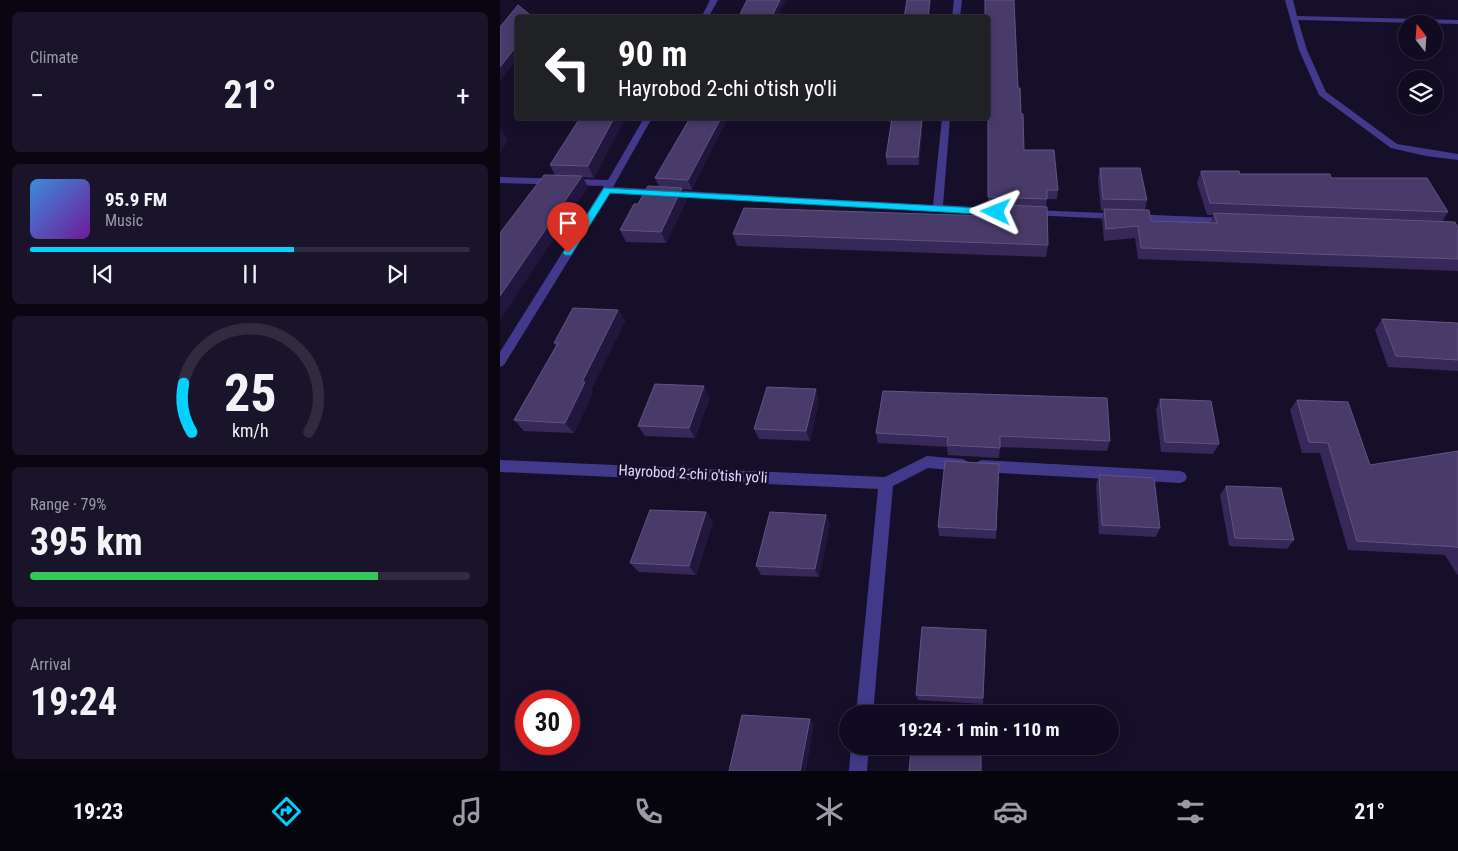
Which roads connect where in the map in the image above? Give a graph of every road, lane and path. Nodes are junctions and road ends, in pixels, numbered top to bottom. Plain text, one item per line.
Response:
1 (714, 0) edge
2 (958, 0) edge
3 (1289, 0) edge
4 (706, 15) edge
5 (956, 15) edge
6 (1294, 18) junction
7 (1458, 22) edge
8 (647, 120) edge
9 (946, 120) edge
10 (1458, 157) edge
11 (500, 180) edge
12 (609, 186) junction
13 (938, 209) junction
14 (1237, 221) edge
15 (500, 362) edge
16 (500, 466) edge
17 (1180, 477) dead end
18 (886, 482) junction
19 (865, 705) edge
20 (859, 755) edge
21 (858, 771) edge

1 - 4 street
2 - 5 street
3 - 6 street
6 - 7 street
6 - 10 street
8 - 12 street
9 - 13 street
11 - 12 street
12 - 13 street
12 - 15 street
13 - 14 street
16 - 18 street, Hayrobod 2-chi o'tish yo'li
17 - 18 street, Hayrobod 2-chi o'tish yo'li
18 - 19 street
20 - 21 street

